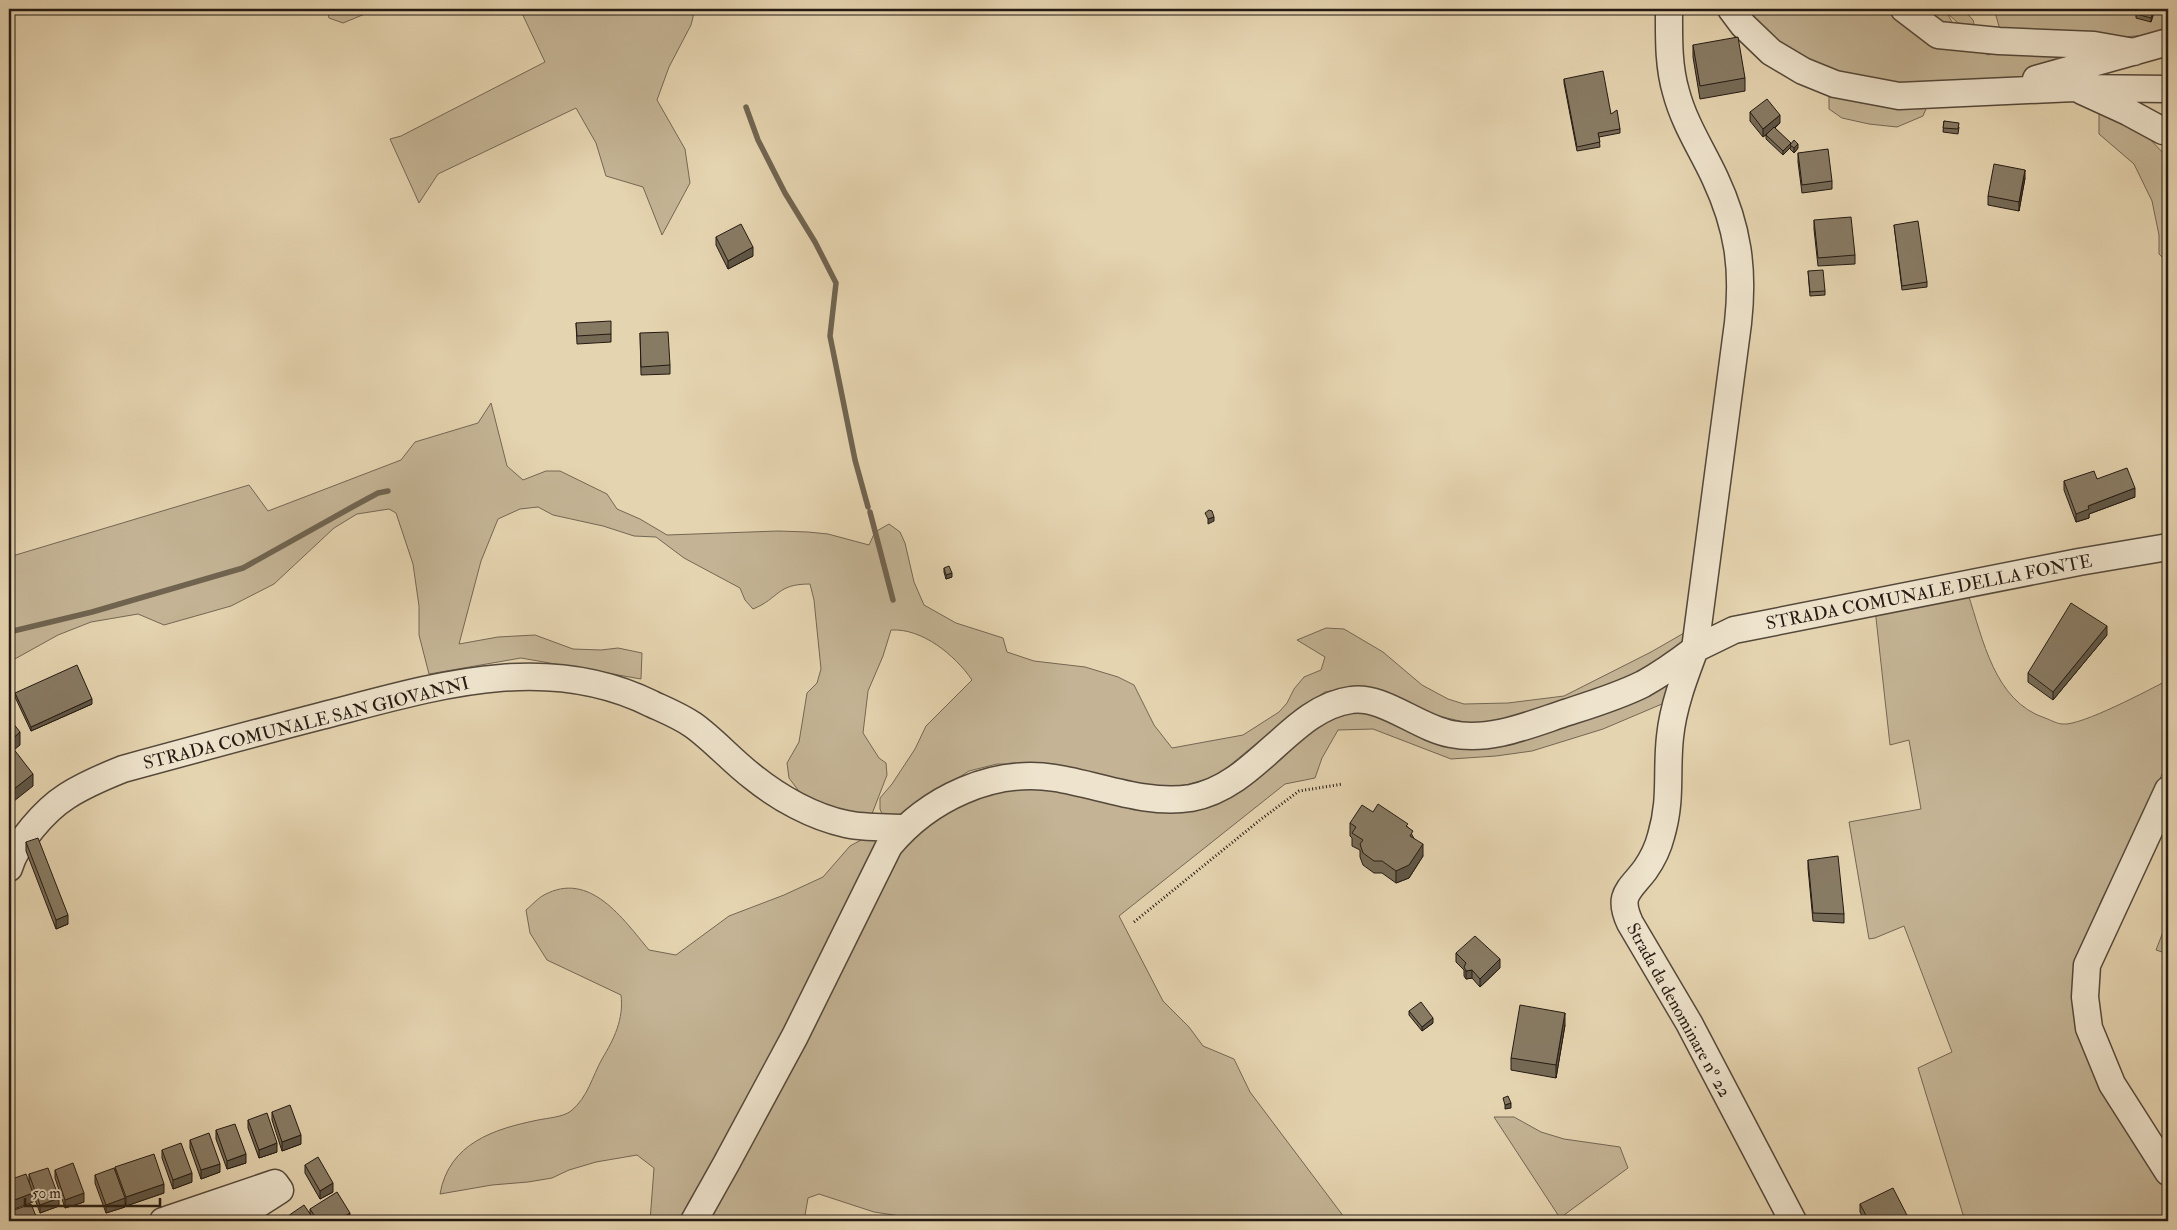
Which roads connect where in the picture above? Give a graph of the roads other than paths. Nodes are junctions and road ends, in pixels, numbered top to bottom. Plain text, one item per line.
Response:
1 (1669, 9) edge
2 (1732, 9) edge
3 (1904, 9) edge
4 (2154, 47) edge
5 (2074, 88) junction
6 (1994, 90) junction
7 (2167, 94) edge
8 (2126, 100) junction
9 (2165, 137) edge
10 (2168, 547) edge
11 (1694, 649) junction
12 (2168, 790) edge
13 (904, 828) junction
14 (9, 868) edge
15 (2168, 1172) edge
16 (164, 1221) edge
17 (232, 1221) edge
18 (694, 1221) edge
19 (1793, 1221) edge

1 - 11 street, Strada da denominare nº 22
2 - 6 street
3 - 4 street
4 - 5 street
4 - 6 street
4 - 7 street
4 - 8 street
5 - 6 street
5 - 8 street
7 - 8 street
7 - 9 street
8 - 9 street
10 - 11 street, STRADA COMUNALE DELLA FONTE
11 - 13 street, STRADA COMUNALE DELLA FONTE
11 - 19 street, Strada da denominare nº 22
12 - 15 street
13 - 14 street, STRADA COMUNALE SAN GIOVANNI
13 - 18 street, STRADA COMUNALE DELLA FONTE
16 - 17 street

